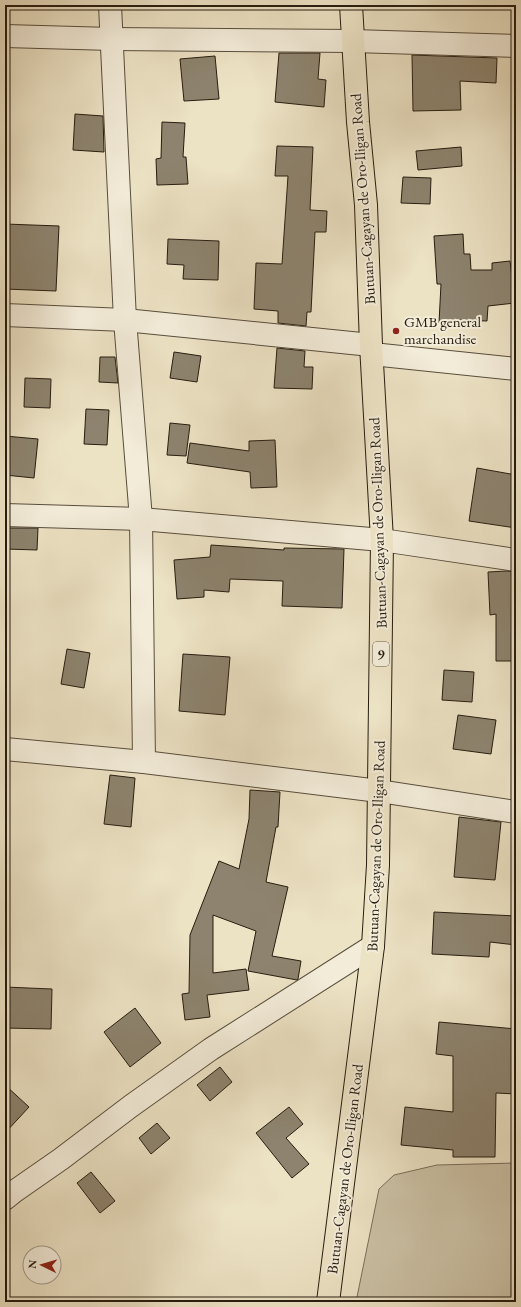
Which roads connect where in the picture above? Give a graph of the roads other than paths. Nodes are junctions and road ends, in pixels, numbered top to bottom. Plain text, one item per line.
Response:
1 (110, 5) edge
2 (351, 5) edge
3 (5, 36) edge
4 (112, 39) junction
5 (353, 41) junction
6 (516, 46) edge
7 (5, 315) edge
8 (125, 320) junction
9 (371, 349) junction
10 (516, 369) edge
11 (5, 515) edge
12 (140, 519) junction
13 (382, 540) junction
14 (516, 560) edge
15 (5, 749) edge
16 (144, 762) junction
17 (379, 791) junction
18 (516, 812) edge
19 (373, 946) junction
20 (8, 1191) edge
21 (328, 1302) edge

1 - 4 street
2 - 5 highway, Butuan-Cagayan de Oro-Iligan Road / 9
3 - 4 street
4 - 5 street
4 - 8 street
5 - 6 street
5 - 9 highway, Butuan-Cagayan de Oro-Iligan Road / 9
7 - 8 street
8 - 9 street
8 - 12 street
9 - 10 street
9 - 13 highway, Butuan-Cagayan de Oro-Iligan Road / 9
11 - 12 street
12 - 13 street
12 - 16 street
13 - 14 street
13 - 17 highway, Butuan-Cagayan de Oro-Iligan Road / 9
15 - 16 street
16 - 17 street
17 - 18 street
17 - 19 highway, Butuan-Cagayan de Oro-Iligan Road / 9
19 - 20 street
19 - 21 highway, Butuan-Cagayan de Oro-Iligan Road / 9

